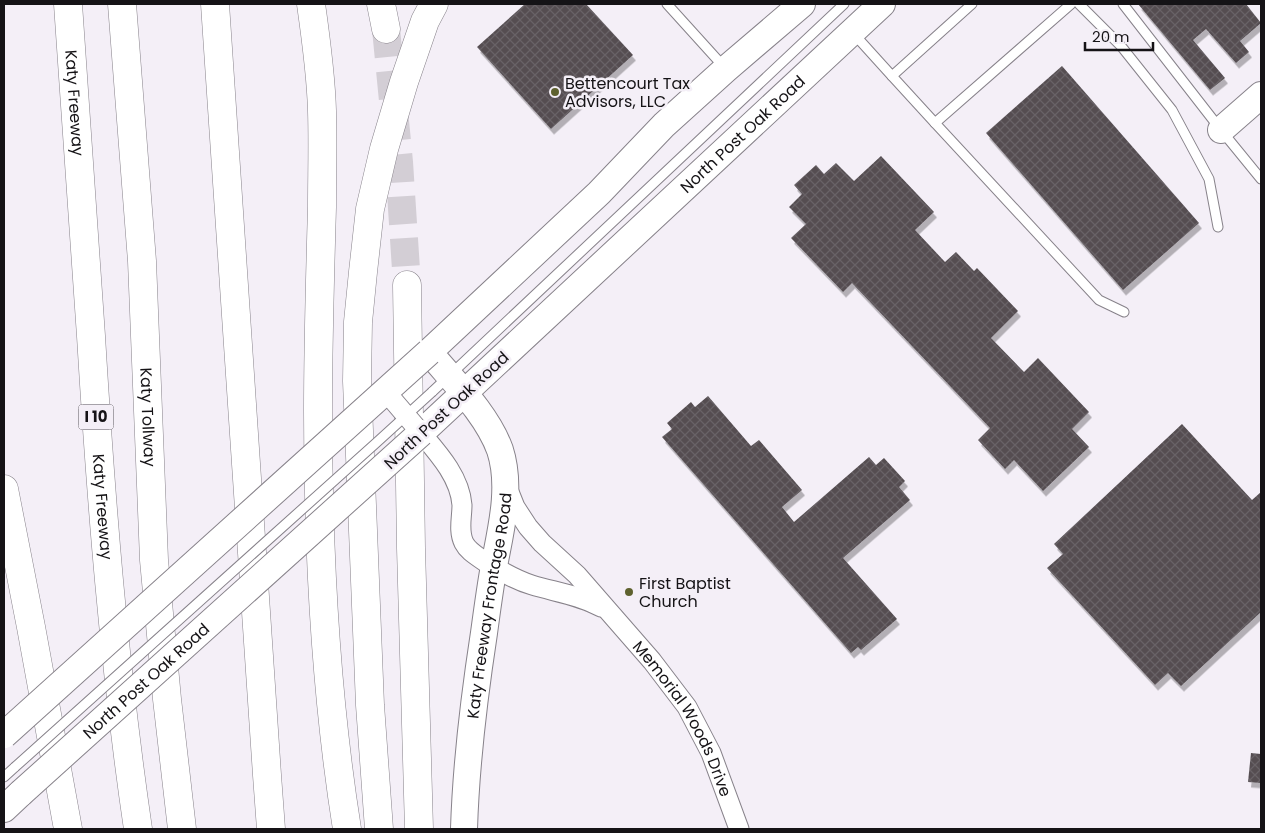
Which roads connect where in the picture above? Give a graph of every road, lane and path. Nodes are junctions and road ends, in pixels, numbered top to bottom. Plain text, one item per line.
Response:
1 (68, 4) edge
2 (122, 4) edge
3 (215, 4) edge
4 (311, 4) edge
5 (434, 4) edge
6 (667, 4) edge
7 (802, 4) edge
8 (844, 4) edge
9 (882, 4) edge
10 (972, 4) edge
11 (1071, 4) edge
12 (1079, 4) edge
13 (1123, 4) edge
14 (852, 31) junction
15 (726, 69) junction
16 (892, 76) junction
17 (1261, 95) edge
18 (935, 123) junction
19 (1221, 130) junction
20 (1261, 179) edge
21 (1218, 226) dead end
22 (407, 285) tunnel mouth
23 (1124, 312) dead end
24 (428, 352) junction
25 (448, 387) junction
26 (386, 392) junction
27 (423, 429) junction
28 (505, 479) junction
29 (4, 489) edge
30 (494, 567) junction
31 (612, 616) junction
32 (4, 735) edge
33 (9, 793) edge
34 (68, 829) edge
35 (138, 829) edge
36 (182, 829) edge
37 (271, 829) edge
38 (347, 829) edge
39 (379, 829) edge
40 (419, 829) edge
41 (464, 829) edge
42 (739, 829) edge

1 - 35 highway, Katy Freeway / I 10
2 - 36 highway, Katy Tollway
3 - 37 highway
4 - 38 highway
5 - 39 highway
6 - 15 lane
7 - 15 main road
8 - 25 lane
9 - 14 main road, North Post Oak Road
10 - 16 lane
11 - 18 lane
12 - 21 lane
13 - 19 lane
14 - 16 lane
14 - 25 main road, North Post Oak Road
15 - 24 main road
16 - 18 lane
17 - 19 main road
18 - 23 lane
19 - 20 lane
22 - 40 highway
24 - 25 main road, Katy Freeway Frontage Road
24 - 26 main road, bridge
25 - 27 main road, North Post Oak Road
25 - 28 main road, Katy Freeway Frontage Road
26 - 27 street, Memorial Woods Drive, bridge
26 - 32 main road, bridge
27 - 30 street, Memorial Woods Drive
27 - 33 main road, North Post Oak Road, bridge
27 - 33 lane, bridge
28 - 30 main road, Katy Freeway Frontage Road
28 - 31 street, Memorial Woods Drive
29 - 34 highway
30 - 31 street, Memorial Woods Drive
30 - 41 main road, Katy Freeway Frontage Road
31 - 42 street, Memorial Woods Drive

